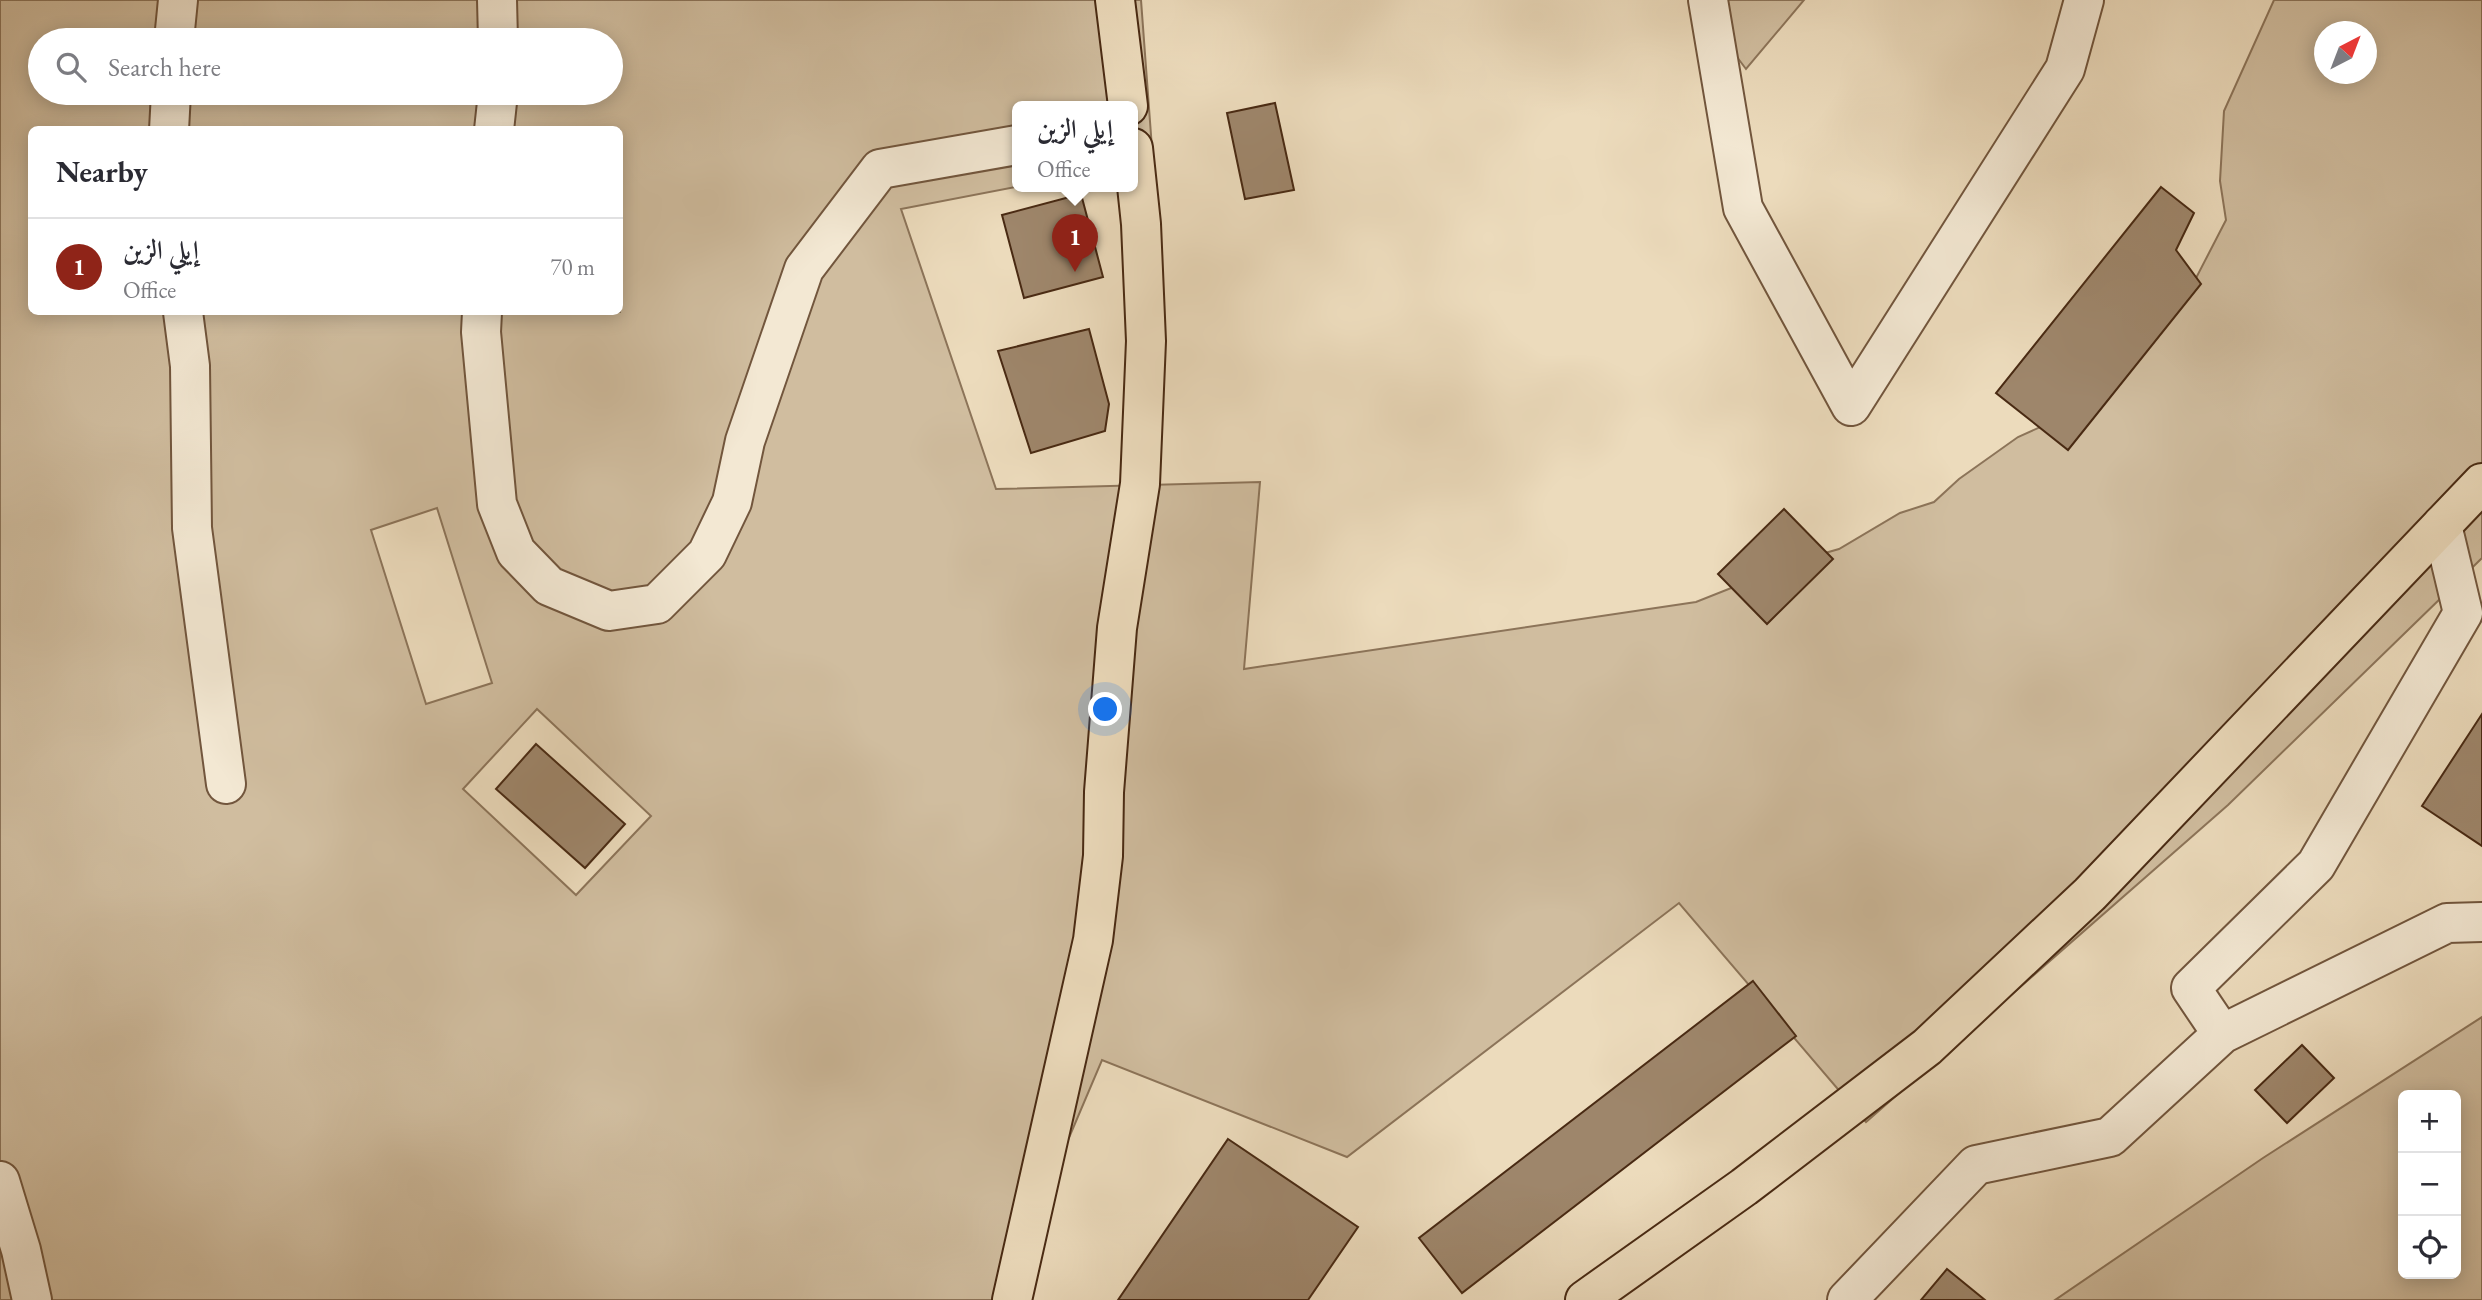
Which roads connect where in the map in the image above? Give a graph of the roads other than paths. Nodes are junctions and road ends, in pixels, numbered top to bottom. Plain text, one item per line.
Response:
1 (178, 0) edge
2 (497, 0) edge
3 (1115, 0) edge
4 (1708, 0) edge
5 (2084, 0) edge
6 (175, 28) edge
7 (498, 28) edge
8 (1127, 101) edge
9 (170, 105) edge
10 (497, 105) edge
11 (169, 126) edge
12 (494, 126) edge
13 (1012, 146) edge
14 (1137, 192) edge
15 (183, 315) edge
16 (482, 315) edge
17 (2482, 483) edge
18 (2442, 525) junction
19 (226, 784) dead end
20 (2482, 922) edge
21 (2222, 1034) junction
22 (0, 1181) edge
23 (32, 1300) edge
24 (1012, 1300) edge
25 (1585, 1300) edge
26 (1846, 1300) edge

1 - 6 street
2 - 7 street
3 - 8 main road
4 - 5 street
9 - 11 street
10 - 12 street
13 - 16 street
14 - 24 main road
15 - 19 street
17 - 18 main road
18 - 21 street
18 - 25 main road
20 - 21 street
21 - 26 street
22 - 23 street

